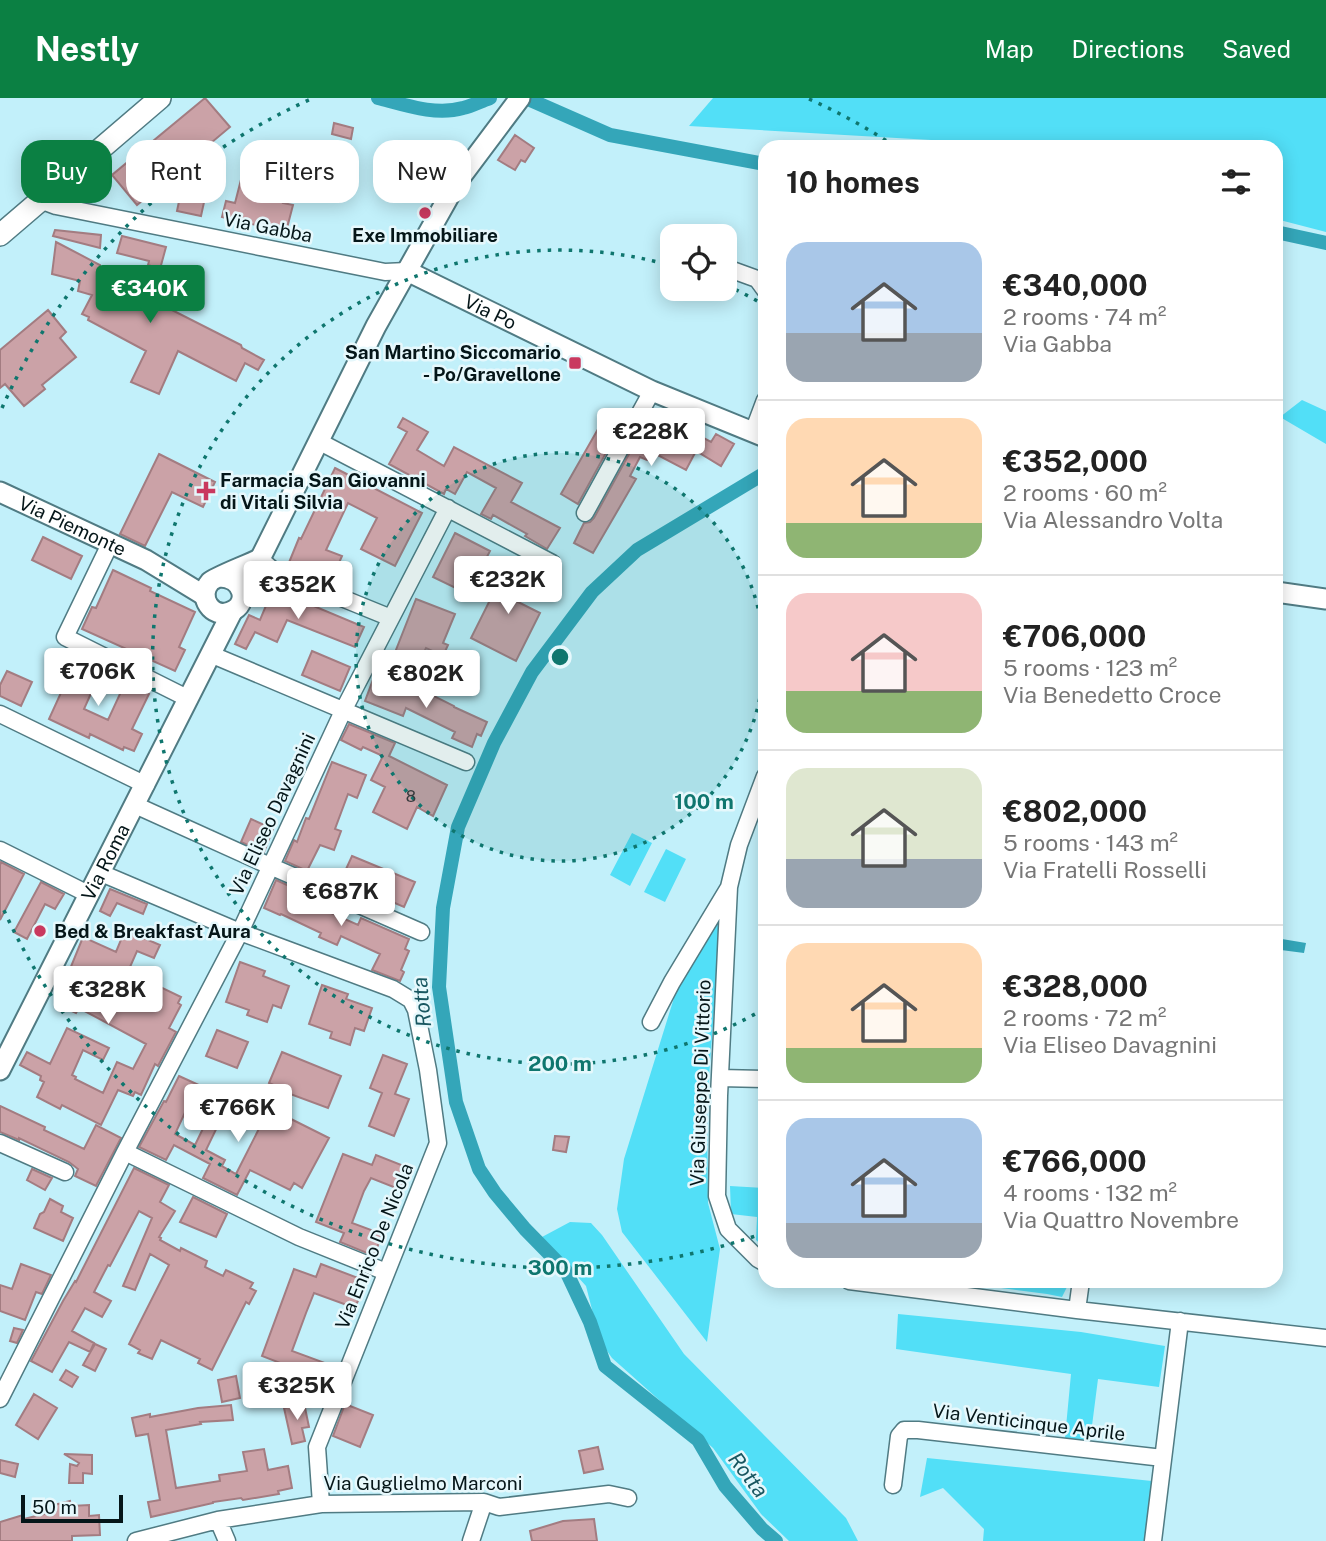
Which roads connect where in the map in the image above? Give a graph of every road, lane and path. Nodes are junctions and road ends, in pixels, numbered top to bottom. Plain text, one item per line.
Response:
1 (160, 98) edge
2 (520, 98) edge
3 (111, 140) edge
4 (37, 203) edge
5 (48, 203) edge
6 (0, 235) edge
7 (407, 271) junction
8 (737, 272) edge
9 (758, 280) edge
10 (652, 391) junction
11 (758, 434) edge
12 (318, 441) junction
13 (0, 492) edge
14 (448, 508) junction
15 (585, 513) dead end
16 (110, 544) junction
17 (260, 559) junction
18 (552, 563) dead end
19 (241, 588) junction
20 (213, 590) junction
21 (1283, 593) edge
22 (1326, 599) edge
23 (232, 611) junction
24 (391, 618) junction
25 (211, 654) junction
26 (189, 699) junction
27 (344, 709) junction
28 (0, 714) edge
29 (466, 762) dead end
30 (146, 785) junction
31 (758, 795) edge
32 (135, 805) junction
33 (0, 850) edge
34 (270, 866) junction
35 (101, 873) junction
36 (729, 887) junction
37 (89, 895) junction
38 (240, 932) junction
39 (421, 932) dead end
40 (651, 1022) dead end
41 (0, 1070) edge
42 (720, 1078) junction
43 (758, 1079) edge
44 (0, 1143) edge
45 (125, 1152) junction
46 (65, 1172) dead end
47 (758, 1259) edge
48 (386, 1272) junction
49 (904, 1288) edge
50 (1080, 1288) edge
51 (1077, 1310) junction
52 (1180, 1321) junction
53 (1326, 1338) edge
54 (0, 1399) edge
55 (1163, 1458) junction
56 (893, 1485) dead end
57 (628, 1498) dead end
58 (484, 1502) junction
59 (321, 1504) junction
60 (218, 1520) junction
61 (136, 1541) edge
62 (227, 1541) edge
63 (471, 1541) edge
64 (1153, 1541) edge

1 - 3 main road
2 - 7 street
4 - 6 main road
5 - 7 street, Via Gabba
7 - 10 street, Via Po
7 - 12 street
8 - 9 street
10 - 11 street, Via Po
10 - 15 street
12 - 14 street
12 - 17 street
13 - 16 street, Via Piemonte
14 - 18 street
14 - 24 street, Via Eliseo Davagnini
16 - 20 street, Via Piemonte
16 - 26 street
17 - 19 street
17 - 20 street
17 - 24 street
19 - 20 street
19 - 23 street
20 - 23 street
20 - 25 street, Via Roma
21 - 22 street
23 - 25 street, Via Roma
24 - 27 street, Via Eliseo Davagnini
25 - 26 street, Via Roma
25 - 27 street
26 - 30 street, Via Roma
27 - 29 street
27 - 34 street, Via Eliseo Davagnini
28 - 30 street
30 - 32 street, Via Roma
31 - 36 street, Via Giuseppe Di Vittorio
32 - 34 street
32 - 35 street, Via Roma
33 - 37 street
34 - 38 street, Via Eliseo Davagnini
34 - 39 street
35 - 37 street, Via Roma
35 - 38 street
36 - 40 street, Via Giuseppe Di Vittorio
36 - 42 street, Via Giuseppe Di Vittorio
37 - 41 street, Via Roma
38 - 45 street, Via Eliseo Davagnini
38 - 48 street, Via Enrico De Nicola
42 - 43 street
42 - 47 street, Via Giuseppe Di Vittorio
44 - 46 street
45 - 48 street
45 - 54 street, Via Eliseo Davagnini
48 - 59 street, Via Enrico De Nicola
49 - 51 street
50 - 51 street
51 - 52 street
52 - 53 street
52 - 55 street
55 - 56 street, Via Venticinque Aprile
55 - 64 street
57 - 58 street, Via Guglielmo Marconi
58 - 59 street, Via Guglielmo Marconi
58 - 63 street
59 - 60 street, Via Guglielmo Marconi
60 - 61 street, Via Guglielmo Marconi
60 - 62 street

